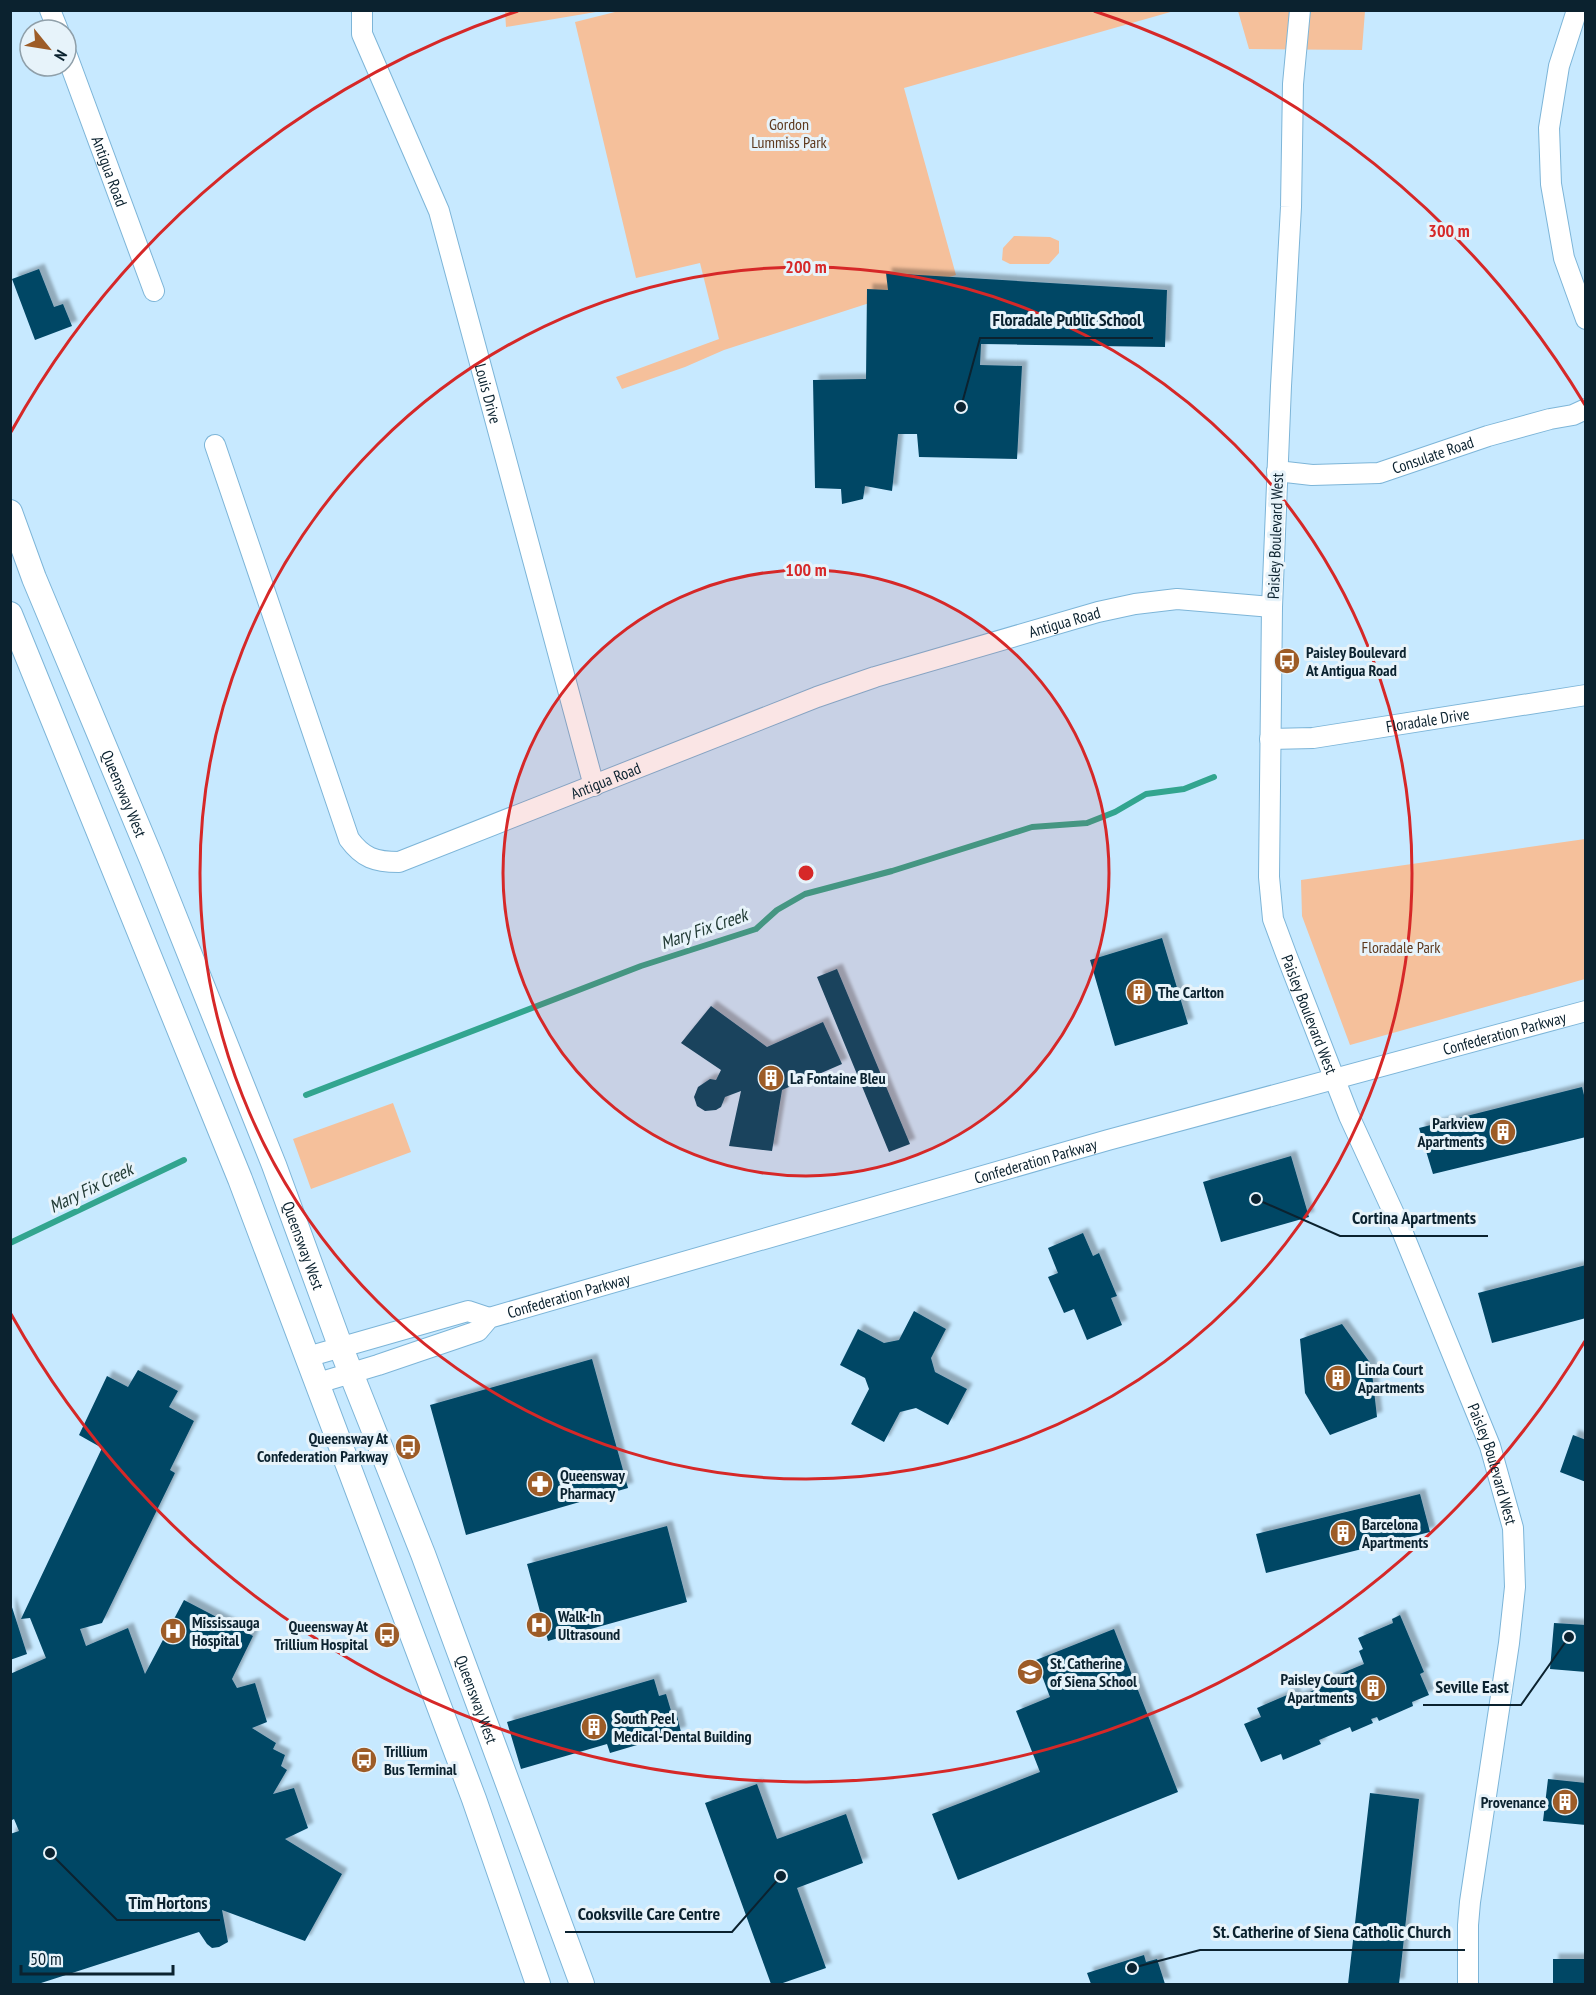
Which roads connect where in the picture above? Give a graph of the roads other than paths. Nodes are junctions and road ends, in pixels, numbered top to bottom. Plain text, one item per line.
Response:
1 (362, 10) edge
2 (1300, 10) edge
3 (1577, 10) edge
4 (76, 78) edge
5 (154, 291) dead end
6 (1586, 319) edge
7 (1586, 409) edge
8 (215, 445) dead end
9 (1277, 471) junction
10 (10, 512) edge
11 (16, 545) edge
12 (1272, 607) junction
13 (10, 614) edge
14 (1586, 695) edge
15 (1270, 739) junction
16 (594, 786) junction
17 (1586, 1011) edge
18 (1335, 1079) junction
19 (489, 1318) junction
20 (341, 1348) junction
21 (307, 1357) junction
22 (352, 1372) junction
23 (318, 1383) junction
24 (538, 1984) edge
25 (582, 1984) edge
26 (1468, 1984) edge

1 - 16 street, Louis Drive
2 - 9 street, Paisley Boulevard West
3 - 6 street
4 - 5 street, Antigua Road
7 - 9 street, Consulate Road
8 - 16 street, Antigua Road
9 - 12 street, Paisley Boulevard West
10 - 11 main road, Queensway West
11 - 20 main road, Queensway West
12 - 15 street, Paisley Boulevard West
12 - 16 street, Antigua Road
13 - 21 main road
14 - 15 street, Floradale Drive
15 - 18 street, Paisley Boulevard West
17 - 18 street, Confederation Parkway
18 - 19 street, Confederation Parkway
18 - 26 street, Paisley Boulevard West
19 - 20 street, Confederation Parkway
19 - 22 street, Confederation Parkway
20 - 21 street, Confederation Parkway
20 - 22 main road, Queensway West
21 - 23 main road
22 - 23 street, Confederation Parkway
22 - 25 main road, Queensway West
23 - 24 main road

